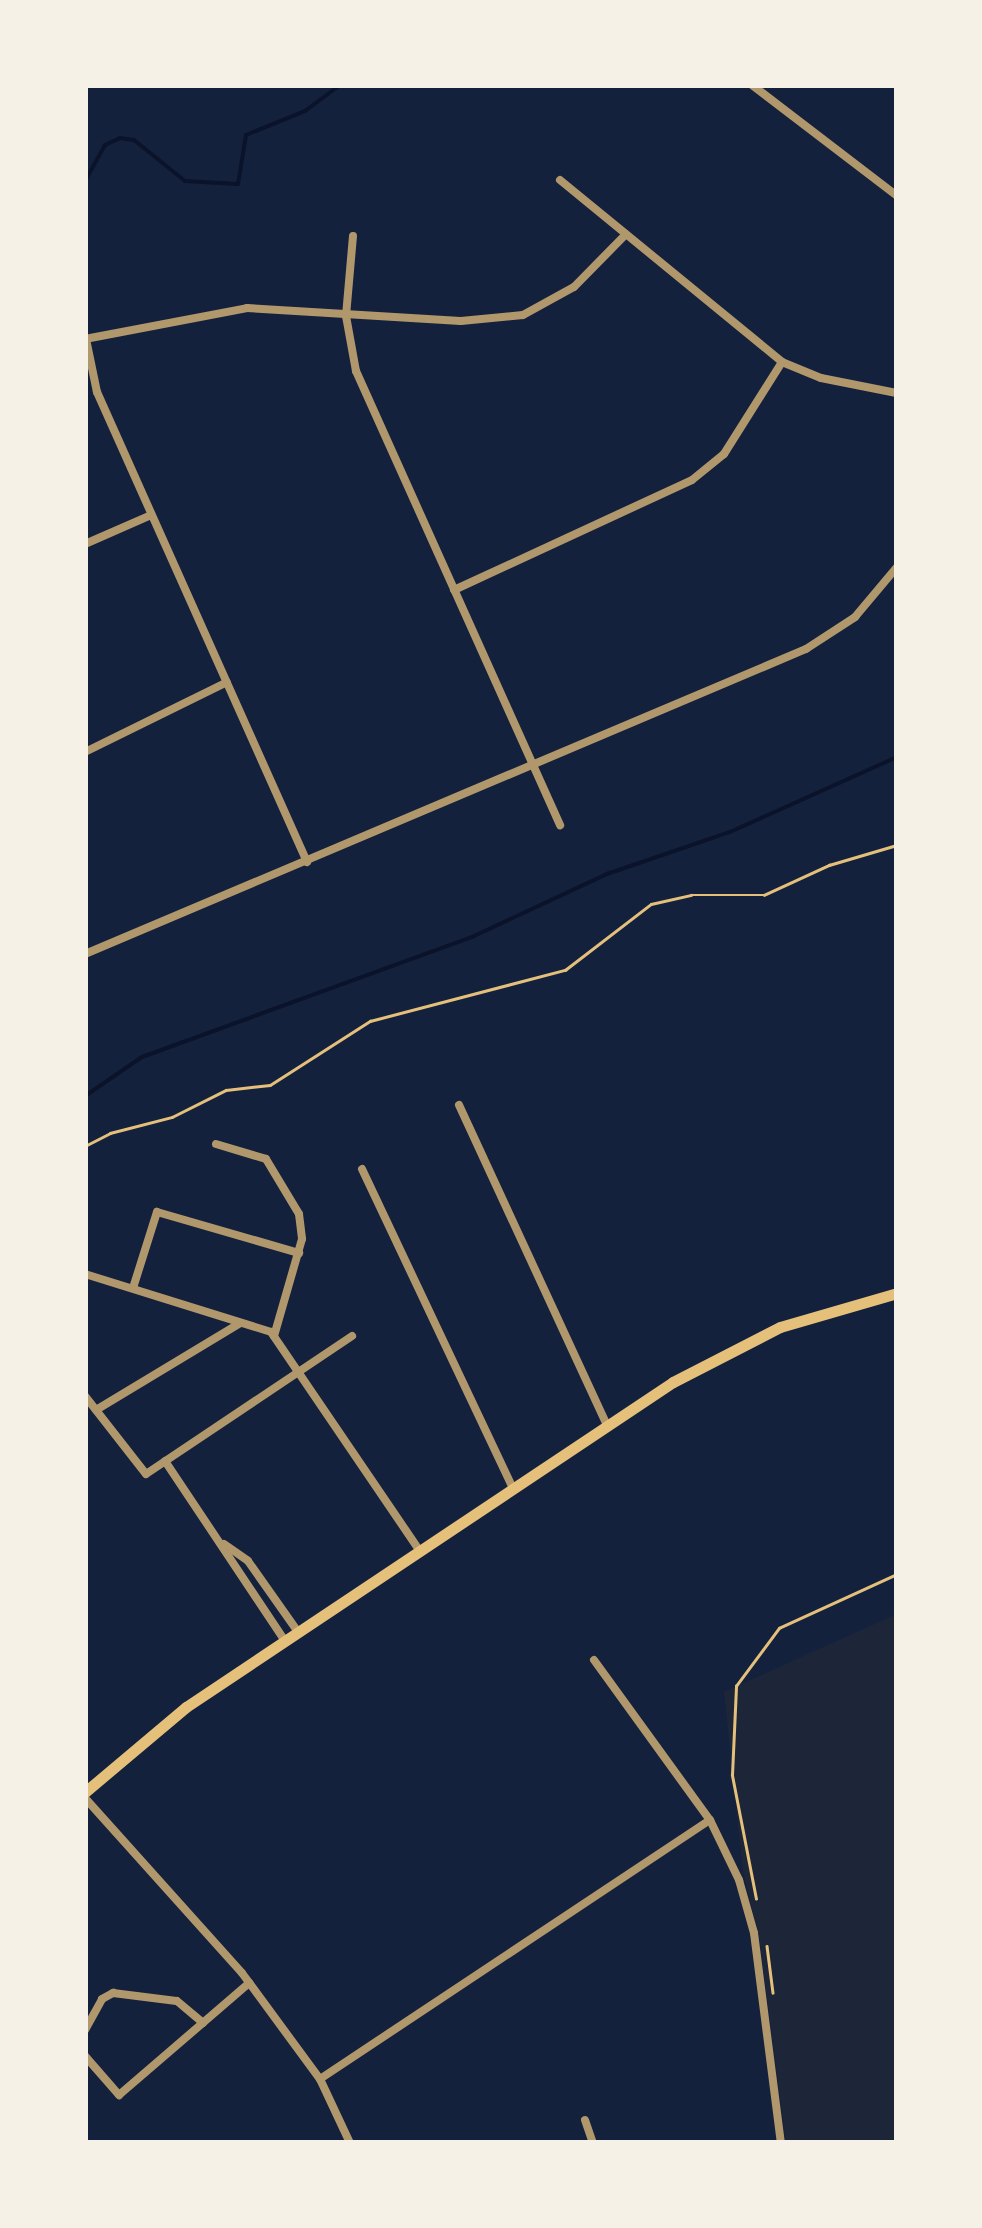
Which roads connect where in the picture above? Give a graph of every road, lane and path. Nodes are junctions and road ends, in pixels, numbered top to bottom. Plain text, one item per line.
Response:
1 (752, 85) edge
2 (560, 180) dead end
3 (897, 196) edge
4 (626, 234) junction
5 (353, 236) dead end
6 (346, 316) junction
7 (86, 339) edge
8 (782, 362) junction
9 (897, 393) edge
10 (151, 514) junction
11 (85, 544) edge
12 (897, 567) edge
13 (454, 590) junction
14 (228, 682) junction
15 (85, 752) edge
16 (532, 766) junction
17 (560, 825) dead end
18 (897, 845) edge
19 (307, 862) junction
20 (85, 954) edge
21 (459, 1104) dead end
22 (216, 1144) dead end
23 (85, 1146) edge
24 (362, 1169) dead end
25 (298, 1253) junction
26 (85, 1274) edge
27 (133, 1288) junction
28 (897, 1293) edge
29 (240, 1323) junction
30 (274, 1336) junction
31 (352, 1336) dead end
32 (297, 1371) junction
33 (85, 1396) edge
34 (96, 1410) junction
35 (606, 1425) junction
36 (165, 1461) junction
37 (513, 1488) junction
38 (224, 1544) junction
39 (420, 1550) junction
40 (897, 1574) edge
41 (298, 1632) junction
42 (285, 1641) junction
43 (594, 1660) dead end
44 (85, 1795) edge
45 (710, 1820) junction
46 (760, 1914) dead end
47 (764, 1929) dead end
48 (250, 1983) junction
49 (773, 1997) dead end
50 (203, 2023) junction
51 (85, 2030) edge
52 (85, 2056) edge
53 (320, 2079) junction
54 (586, 2120) dead end
55 (350, 2143) edge
56 (593, 2143) edge
57 (781, 2143) edge

1 - 3 street
2 - 4 street
4 - 6 street
4 - 8 street
5 - 6 street
6 - 7 street
6 - 13 street
7 - 10 street
8 - 9 street
8 - 13 street
10 - 11 street
10 - 14 street
12 - 16 street
13 - 16 street
14 - 15 street
14 - 19 street
16 - 17 street
16 - 19 street
18 - 23 path
19 - 20 street
21 - 35 street
22 - 25 street
24 - 37 street
25 - 27 street
25 - 30 street
26 - 27 street
27 - 29 street
28 - 35 main road
29 - 30 street
29 - 34 street
30 - 32 street
31 - 32 street
32 - 36 street
32 - 39 street
33 - 34 street
34 - 36 street
35 - 37 main road
36 - 38 street
37 - 39 main road
38 - 41 street
38 - 42 street
39 - 41 main road
40 - 46 path
41 - 42 main road
42 - 44 main road
43 - 45 street
44 - 48 street
45 - 53 street
45 - 57 street
47 - 49 path
48 - 50 street
48 - 53 street
50 - 51 street
50 - 52 street
53 - 55 street
54 - 56 street

